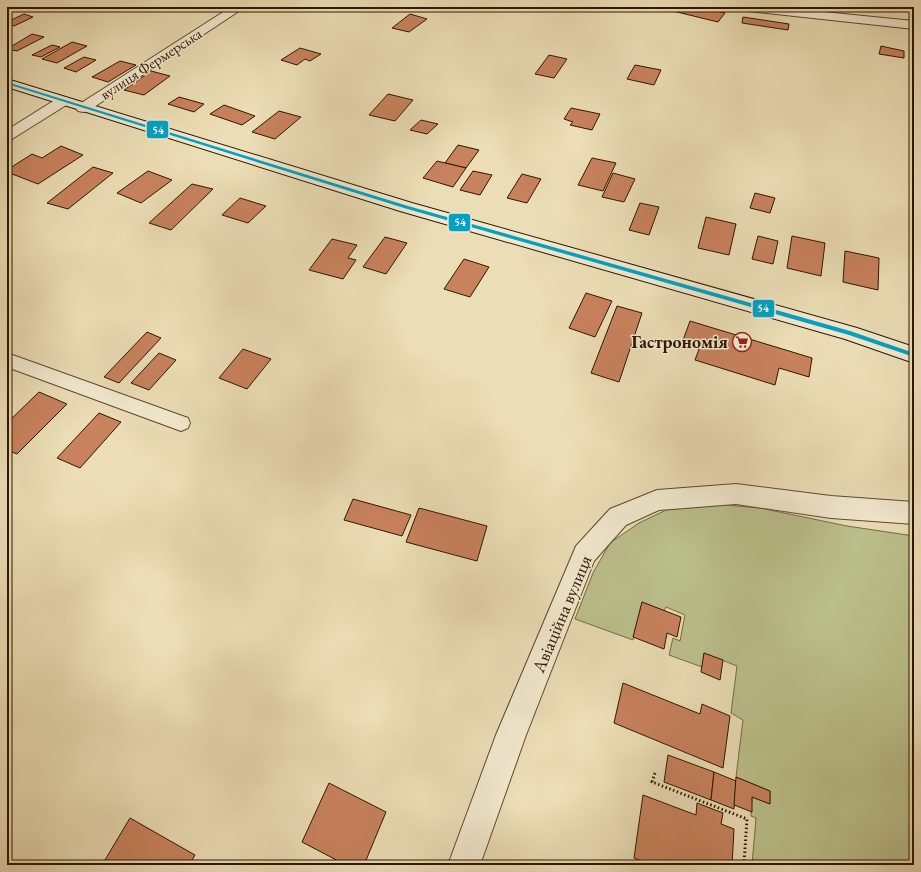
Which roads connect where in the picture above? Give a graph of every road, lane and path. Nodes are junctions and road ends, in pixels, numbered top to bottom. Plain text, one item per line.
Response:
1 (239, 7) edge
2 (739, 7) edge
3 (914, 25) edge
4 (7, 83) edge
5 (63, 101) junction
6 (83, 108) junction
7 (7, 136) edge
8 (914, 355) edge
9 (7, 360) edge
10 (181, 423) dead end
11 (914, 513) edge
12 (655, 773) dead end
13 (464, 865) edge
14 (746, 865) edge

1 - 6 street, вулиця Фермерська
2 - 3 street
4 - 5 street
5 - 6 street
5 - 7 street
6 - 8 street
9 - 10 lane
11 - 13 street, Авіаційна вулиця
12 - 14 path

